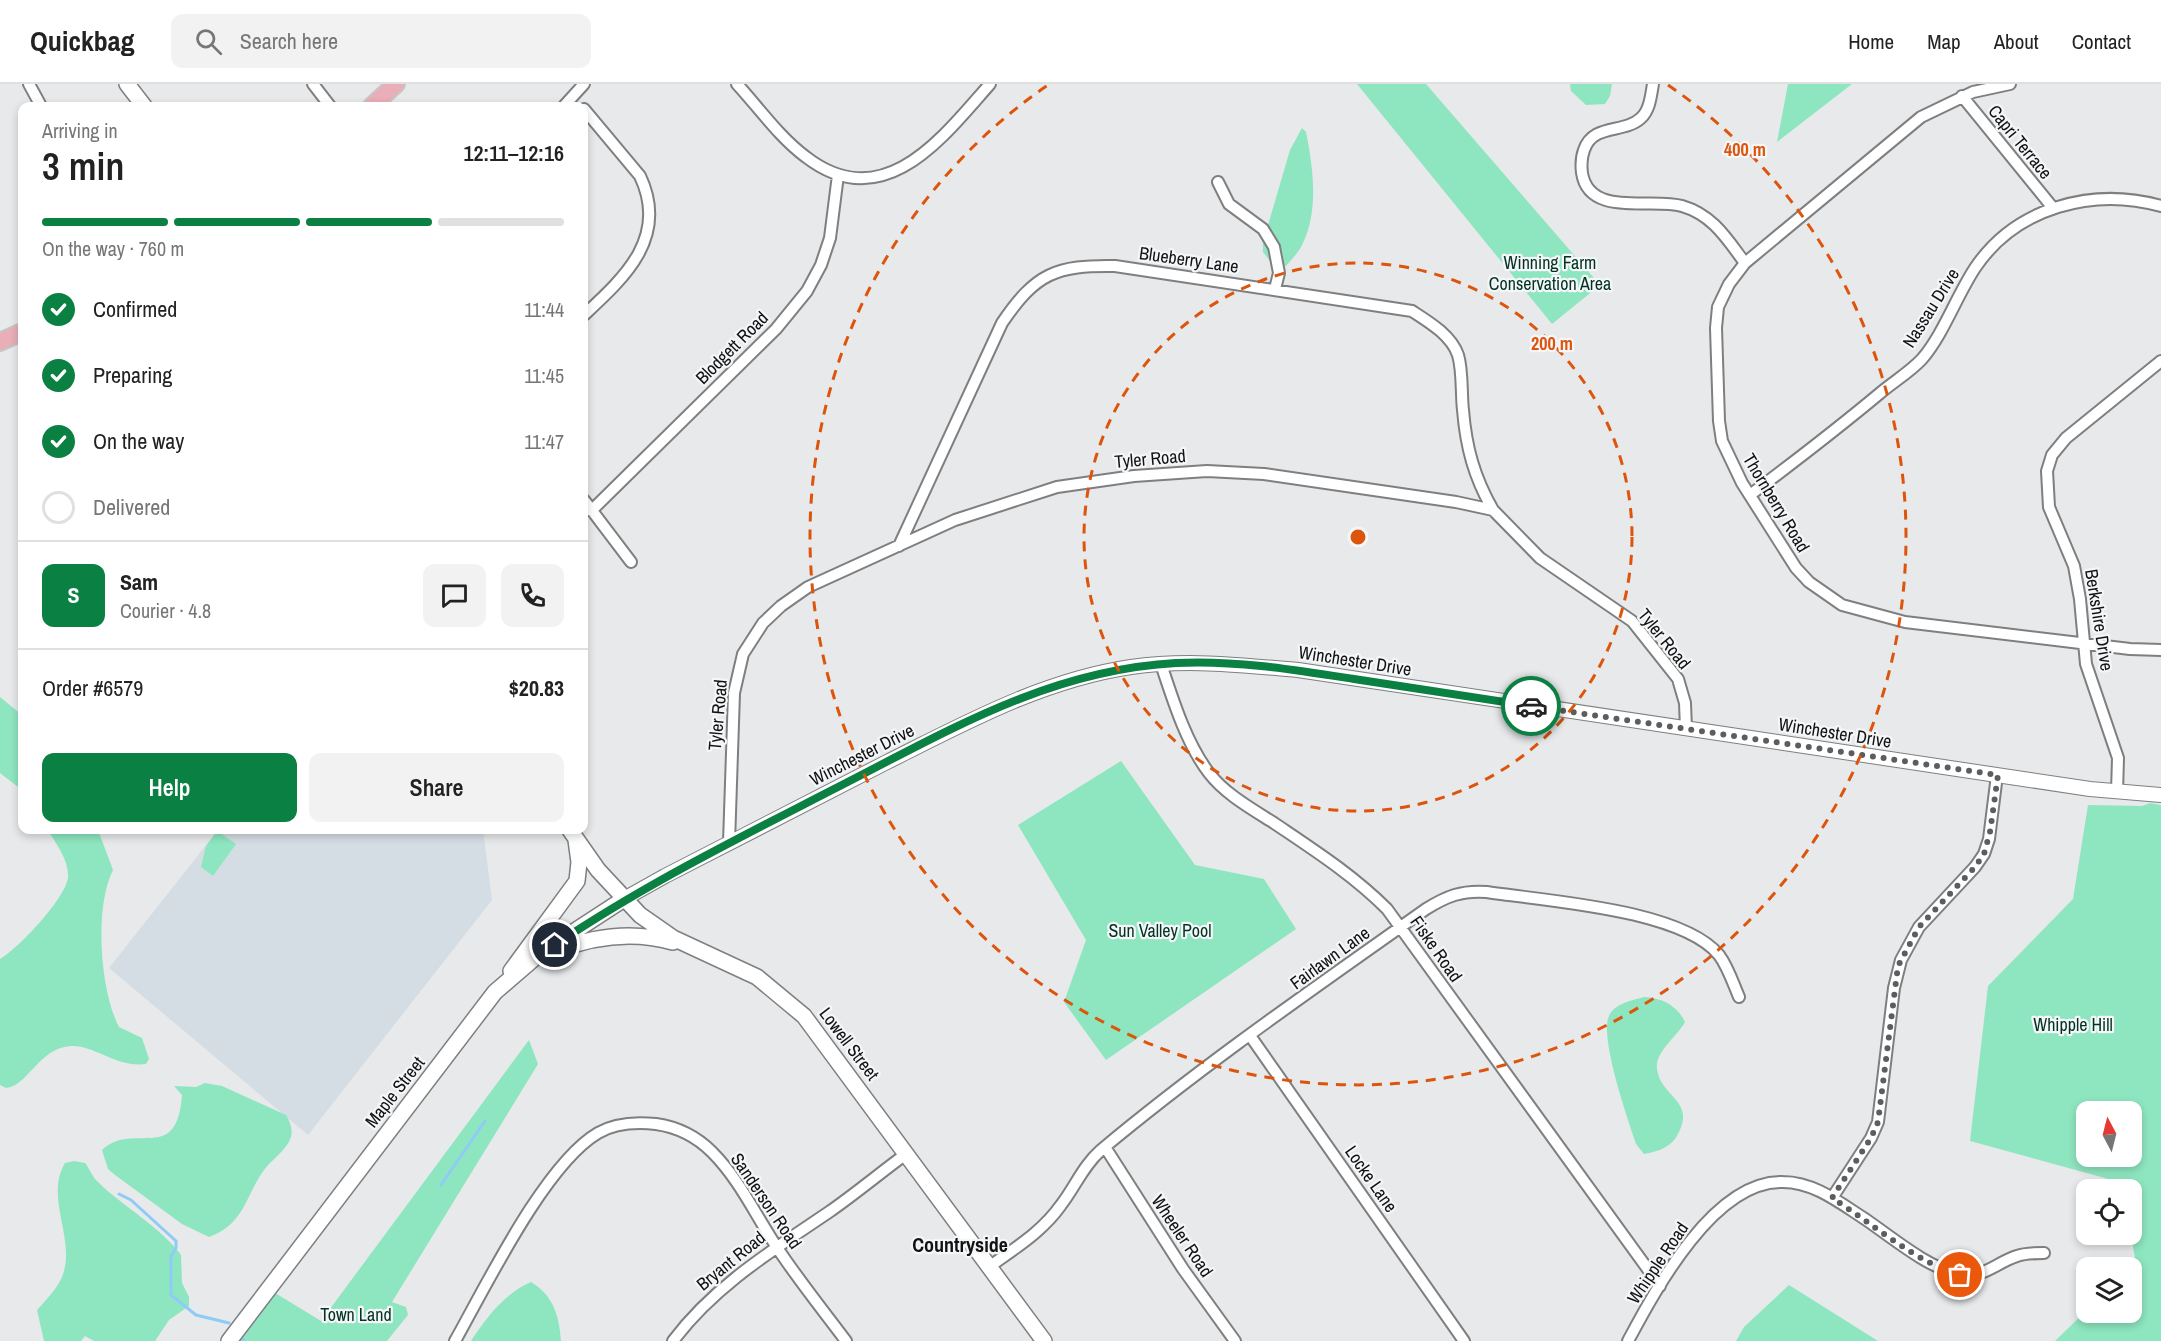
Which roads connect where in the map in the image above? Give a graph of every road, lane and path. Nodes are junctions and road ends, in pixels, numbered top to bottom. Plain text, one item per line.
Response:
1 (29, 84) edge
2 (127, 84) edge
3 (313, 84) edge
4 (396, 84) edge
5 (584, 84) edge
6 (737, 84) edge
7 (990, 84) edge
8 (1653, 84) edge
9 (2010, 84) edge
10 (1962, 96) junction
11 (574, 97) junction
12 (39, 102) edge
13 (141, 102) edge
14 (327, 102) edge
15 (376, 102) edge
16 (568, 102) edge
17 (578, 102) edge
18 (588, 114) edge
19 (838, 175) junction
20 (1218, 182) dead end
21 (2161, 206) edge
22 (2053, 208) junction
23 (1745, 263) junction
24 (1275, 289) junction
25 (588, 311) edge
26 (18, 335) edge
27 (0, 342) edge
28 (2161, 361) edge
29 (1750, 495) junction
30 (588, 506) edge
31 (1493, 510) junction
32 (591, 511) junction
33 (899, 546) junction
34 (631, 562) dead end
35 (2083, 643) junction
36 (2161, 650) edge
37 (1161, 664) junction
38 (1686, 729) junction
39 (1998, 775) junction
40 (2117, 792) junction
41 (2161, 795) edge
42 (573, 834) edge
43 (729, 843) junction
44 (624, 899) junction
45 (1400, 927) junction
46 (716, 957) junction
47 (521, 968) junction
48 (503, 984) junction
49 (1739, 997) dead end
50 (1251, 1037) junction
51 (1105, 1147) junction
52 (906, 1154) junction
53 (1832, 1198) junction
54 (776, 1246) junction
55 (2044, 1252) dead end
56 (988, 1266) junction
57 (1660, 1286) junction
58 (229, 1341) edge
59 (455, 1341) edge
60 (673, 1341) edge
61 (846, 1341) edge
62 (1044, 1341) edge
63 (1234, 1341) edge
64 (1464, 1341) edge
65 (1628, 1341) edge

1 - 12 street
2 - 13 main road
3 - 14 street
4 - 15 main road
5 - 11 street
6 - 19 street
7 - 19 street
8 - 23 street
9 - 10 street, Thornberry Road
10 - 22 street, Capri Terrace
10 - 23 street, Thornberry Road
11 - 16 street
11 - 17 street
18 - 25 street
19 - 32 street, Blodgett Road
20 - 24 street
21 - 22 street, Nassau Drive
22 - 29 street, Nassau Drive
23 - 29 street, Thornberry Road
24 - 31 street, Blueberry Lane
24 - 33 street, Blueberry Lane
26 - 27 main road
28 - 35 street, Berkshire Drive
29 - 35 street, Thornberry Road
30 - 32 street
31 - 33 street, Tyler Road
31 - 38 street, Tyler Road
32 - 34 street
33 - 43 street, Tyler Road
35 - 36 street, Thornberry Road
35 - 40 street, Berkshire Drive
37 - 38 street, Winchester Drive
37 - 43 street, Winchester Drive
37 - 45 street, Fiske Road
38 - 39 street, Winchester Drive
39 - 40 street, Winchester Drive
39 - 53 street
40 - 41 street, Winchester Drive
42 - 44 main road, Lowell Street
42 - 48 main road
43 - 44 street, Winchester Drive
44 - 46 main road, Lowell Street
44 - 47 main road, Maple Street
45 - 49 street, Fairlawn Lane
45 - 50 street, Fairlawn Lane
45 - 57 street, Fiske Road
46 - 47 main road
46 - 52 main road, Lowell Street
47 - 48 main road, Maple Street
48 - 58 main road, Maple Street
50 - 51 street, Fairlawn Lane
50 - 64 street, Locke Lane
51 - 56 street, Fairlawn Lane
51 - 63 street, Wheeler Road
52 - 54 street, Bryant Road
52 - 56 main road, Lowell Street
53 - 55 street, Whipple Road
53 - 57 street, Whipple Road
54 - 59 street, Sanderson Road
54 - 60 street, Bryant Road
54 - 61 street, Sanderson Road
56 - 62 main road, Lowell Street
57 - 65 street, Whipple Road

